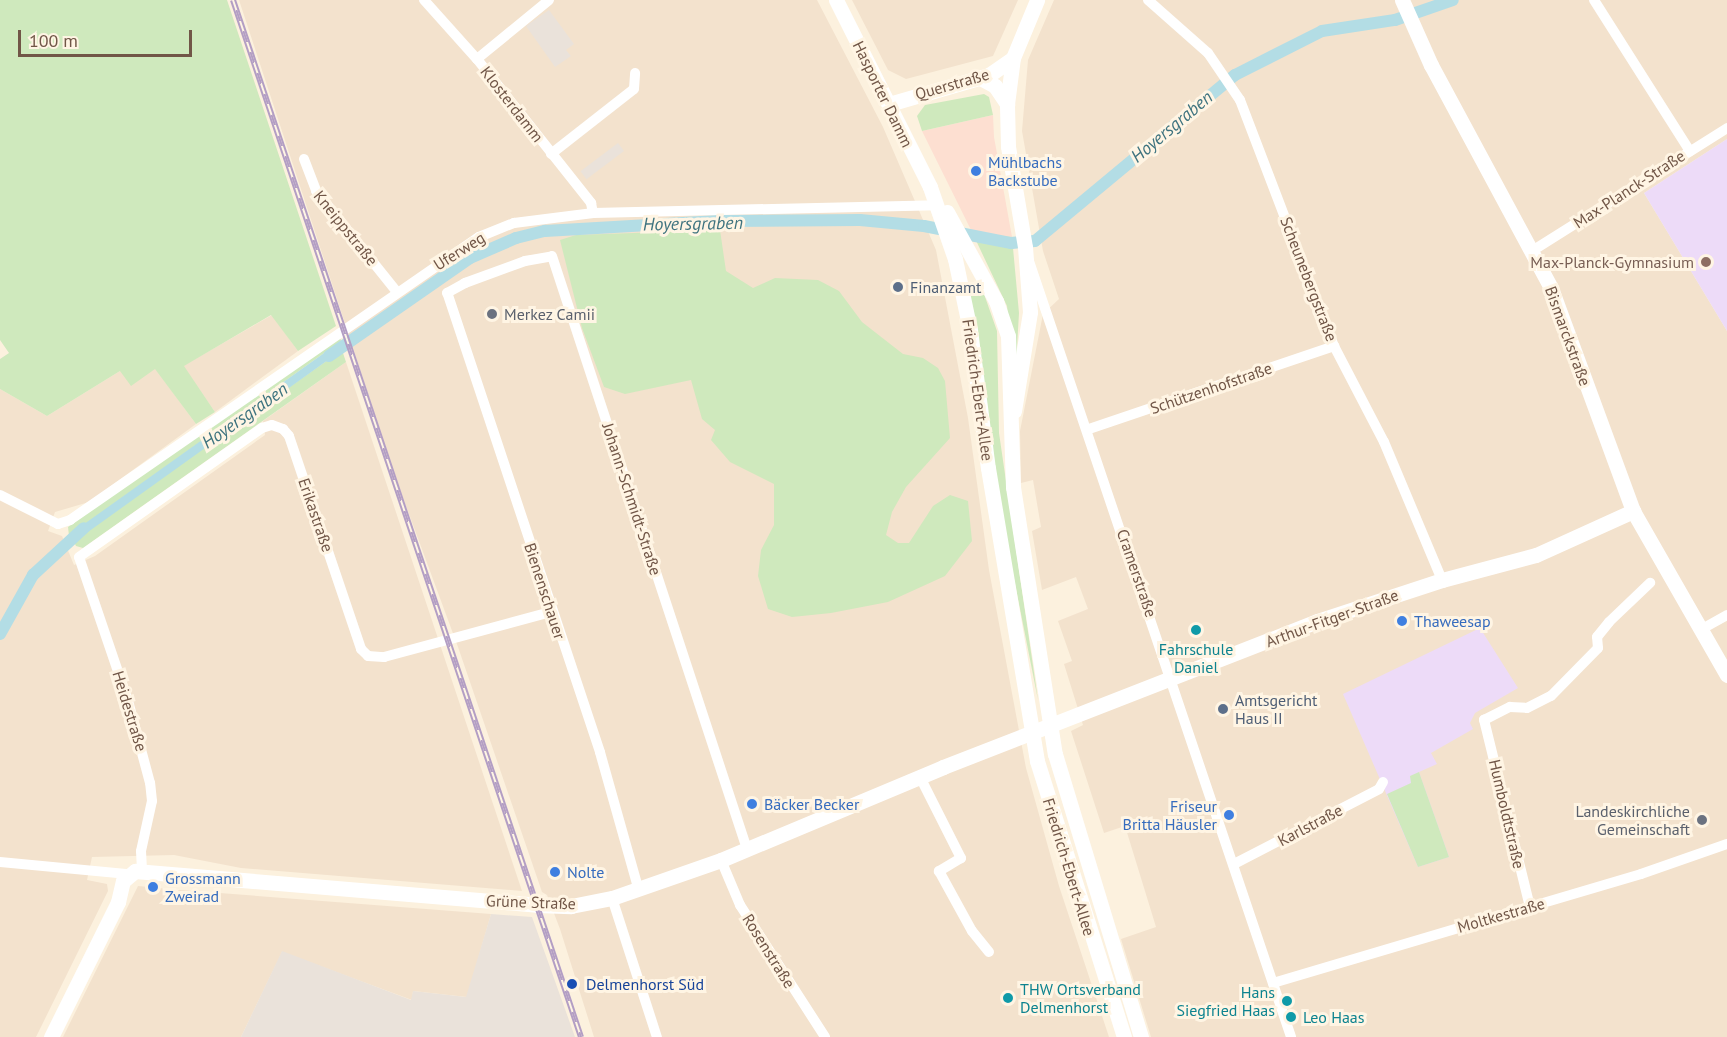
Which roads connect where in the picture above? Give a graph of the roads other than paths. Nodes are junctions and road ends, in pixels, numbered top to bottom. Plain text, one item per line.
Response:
1 (424, 0) edge
2 (549, 0) edge
3 (836, 0) edge
4 (1037, 0) edge
5 (1148, 0) edge
6 (1594, 0) edge
7 (1406, 11) edge
8 (1013, 58) junction
9 (477, 59) junction
10 (635, 73) dead end
11 (980, 78) junction
12 (889, 104) junction
13 (1007, 104) junction
14 (1727, 128) edge
15 (1690, 151) junction
16 (551, 154) junction
17 (304, 159) dead end
18 (930, 187) junction
19 (938, 205) junction
20 (593, 213) junction
21 (953, 232) junction
22 (1025, 245) junction
23 (1532, 251) junction
24 (397, 292) junction
25 (447, 293) joint
26 (1334, 346) junction
27 (1089, 429) junction
28 (1009, 441) junction
29 (0, 495) edge
30 (1633, 512) junction
31 (78, 557) joint
32 (1442, 580) junction
33 (1650, 583) dead end
34 (550, 612) junction
35 (1727, 615) edge
36 (1702, 629) junction
37 (1727, 675) edge
38 (1172, 679) junction
39 (1051, 725) junction
40 (1032, 732) junction
41 (920, 777) junction
42 (1383, 782) dead end
43 (1727, 844) edge
44 (747, 849) junction
45 (721, 860) junction
46 (0, 862) edge
47 (1234, 864) junction
48 (135, 872) junction
49 (639, 891) junction
50 (612, 898) junction
51 (1530, 907) junction
52 (989, 952) dead end
53 (1274, 983) junction
54 (51, 1037) edge
55 (657, 1037) edge
56 (825, 1037) edge
57 (1124, 1037) edge
58 (1141, 1037) edge
59 (1291, 1037) edge

1 - 9 street, Klosterdamm
2 - 9 street
3 - 12 main road, Hasporter Damm
4 - 8 main road, Cramerstraße
5 - 26 street, Scheunebergstraße
6 - 15 street
7 - 23 main road, Bismarckstraße
8 - 11 main road, Querstraße
8 - 13 main road, Cramerstraße
9 - 16 street, Klosterdamm
10 - 16 street
11 - 12 main road, Querstraße
11 - 13 main road
12 - 18 main road, Hasporter Damm
13 - 22 main road, Cramerstraße
14 - 15 street, Max-Planck-Straße
15 - 23 street, Max-Planck-Straße
16 - 20 street, Klosterdamm
17 - 24 street, Kneippstraße
18 - 19 main road, Friedrich-Ebert-Allee
18 - 21 main road, Friedrich-Ebert-Allee
19 - 20 street, Uferweg
19 - 21 main road, Friedrich-Ebert-Allee
20 - 24 street, Uferweg
21 - 28 main road, Friedrich-Ebert-Allee
21 - 40 main road, Friedrich-Ebert-Allee
22 - 27 street, Cramerstraße
22 - 28 main road
23 - 30 main road, Bismarckstraße
24 - 29 street, Uferweg
25 - 34 street, Bienenschauer
25 - 44 street, Johann-Schmidt-Straße
26 - 27 street, Schützenhofstraße
26 - 32 street, Scheunebergstraße
27 - 38 street, Cramerstraße
28 - 39 main road, Friedrich-Ebert-Allee
30 - 32 main road, Arthur-Fitger-Straße
30 - 36 main road, Bismarckstraße
31 - 34 street, Erikastraße
31 - 48 street, Heidestraße
32 - 38 main road, Arthur-Fitger-Straße
33 - 51 street, Humboldtstraße
34 - 49 street, Bienenschauer
35 - 36 street
36 - 37 main road, Bismarckstraße
38 - 39 main road, Arthur-Fitger-Straße
38 - 47 street, Cramerstraße
39 - 40 main road, Arthur-Fitger-Straße
39 - 58 main road, Friedrich-Ebert-Allee
40 - 41 main road, Grüne Straße
40 - 57 main road, Friedrich-Ebert-Allee
41 - 44 main road, Grüne Straße
41 - 52 street
42 - 47 street, Karlstraße
43 - 51 street, Moltkestraße
44 - 45 main road, Grüne Straße
45 - 49 main road, Grüne Straße
45 - 56 street, Rosenstraße
46 - 48 street, Grüne Straße
47 - 53 street, Cramerstraße
48 - 50 main road, Grüne Straße
48 - 54 main road
49 - 50 main road, Grüne Straße
50 - 55 street
51 - 53 street, Moltkestraße
53 - 59 street, Cramerstraße

